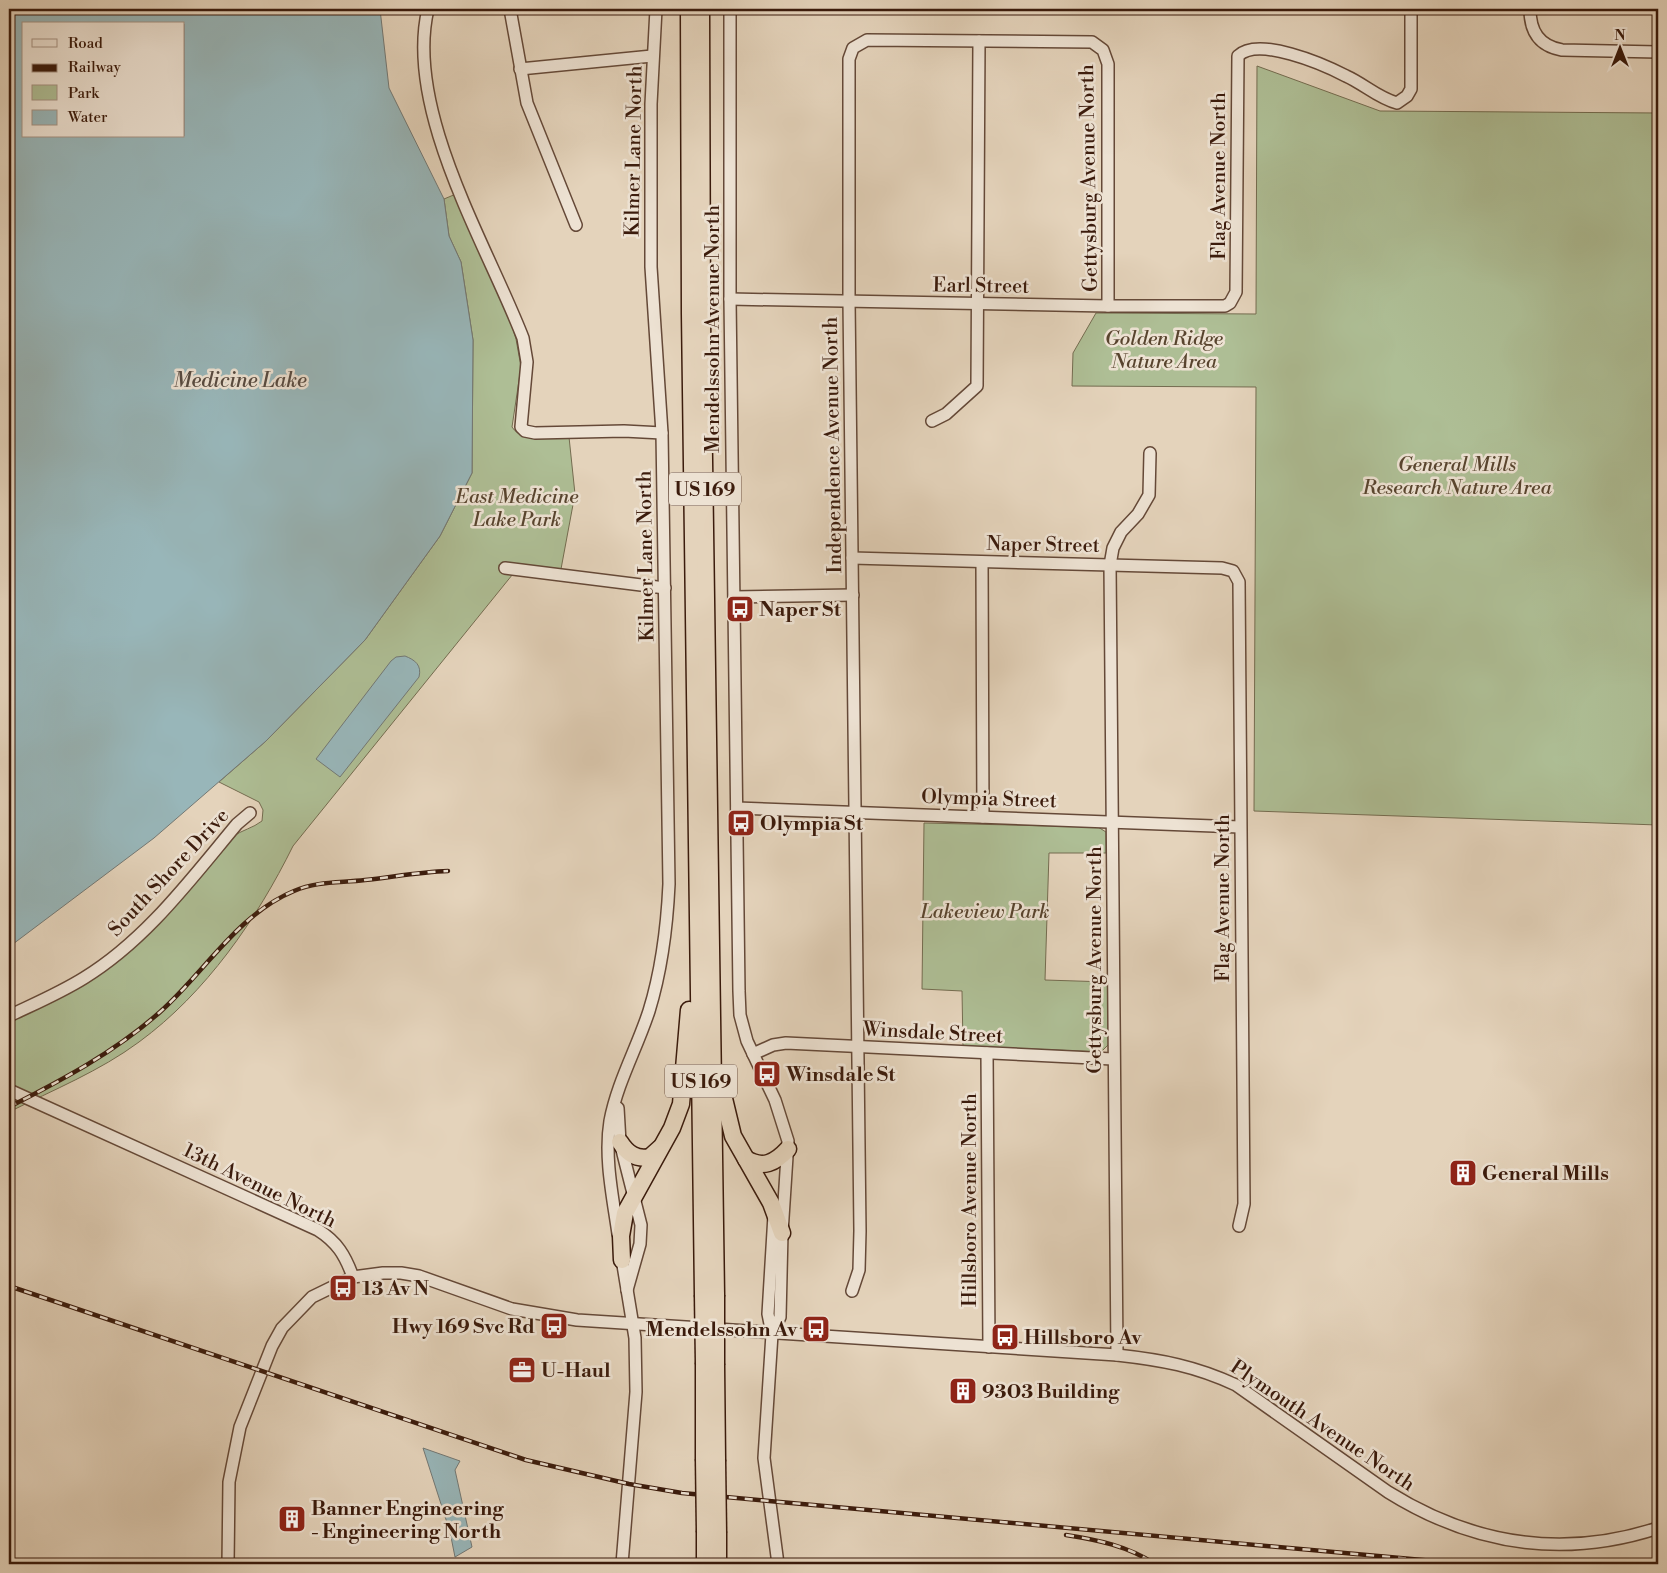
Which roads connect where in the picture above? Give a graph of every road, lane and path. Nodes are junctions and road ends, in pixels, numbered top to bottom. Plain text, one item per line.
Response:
1 (428, 9) edge
2 (510, 9) edge
3 (656, 9) edge
4 (689, 9) edge
5 (701, 9) edge
6 (730, 9) edge
7 (1410, 9) edge
8 (1530, 9) edge
9 (979, 41) junction
10 (1658, 52) edge
11 (652, 56) junction
12 (520, 69) junction
13 (576, 225) dead end
14 (730, 299) junction
15 (849, 300) junction
16 (978, 303) junction
17 (1230, 303) joint
18 (1108, 306) junction
19 (932, 421) dead end
20 (662, 433) junction
21 (1150, 453) dead end
22 (852, 558) junction
23 (982, 562) junction
24 (1110, 565) junction
25 (505, 568) dead end
26 (1233, 571) joint
27 (665, 588) junction
28 (853, 595) junction
29 (734, 597) junction
30 (737, 808) junction
31 (855, 812) junction
32 (250, 813) dead end
33 (983, 817) junction
34 (1112, 822) junction
35 (1240, 827) junction
36 (697, 868) junction
37 (711, 953) junction
38 (9, 1016) edge
39 (858, 1047) junction
40 (987, 1053) junction
41 (753, 1054) junction
42 (1113, 1059) junction
43 (9, 1090) edge
44 (618, 1096) junction
45 (620, 1142) junction
46 (663, 1144) junction
47 (788, 1149) junction
48 (746, 1159) junction
49 (634, 1195) junction
50 (775, 1212) junction
51 (1239, 1226) dead end
52 (782, 1233) junction
53 (622, 1260) junction
54 (353, 1277) junction
55 (627, 1291) junction
56 (852, 1291) dead end
57 (709, 1295) junction
58 (632, 1324) junction
59 (772, 1334) junction
60 (989, 1347) junction
61 (1117, 1355) junction
62 (1658, 1528) edge
63 (711, 1532) junction
64 (228, 1564) edge
65 (622, 1564) edge
66 (705, 1564) edge
67 (718, 1564) edge
68 (778, 1564) edge

1 - 20 street
2 - 12 street
3 - 11 street, Kilmer Lane North
4 - 36 highway, US 169
5 - 37 highway, US 169
6 - 14 street, Mendelssohn Avenue North
7 - 17 street, Flag Avenue North
8 - 10 street
9 - 15 street, Independence Avenue North
9 - 16 street
9 - 18 street, Gettysburg Avenue North
11 - 12 street
11 - 20 street, Kilmer Lane North
12 - 13 street
14 - 15 street, Earl Street
14 - 29 street, Mendelssohn Avenue North
15 - 16 street, Earl Street
15 - 22 street, Independence Avenue North
16 - 18 street, Earl Street
16 - 19 street
17 - 18 street, Earl Street
20 - 27 street, Kilmer Lane North
21 - 24 street, Gettysburg Avenue North
22 - 23 street, Naper Street
22 - 28 street, Independence Avenue North
23 - 24 street, Naper Street
23 - 33 street
24 - 26 street, Naper Street
24 - 34 street, Gettysburg Avenue North
25 - 27 street
26 - 35 street, Flag Avenue North
27 - 44 street, Kilmer Lane North
28 - 29 street
28 - 31 street, Independence Avenue North
29 - 30 street, Mendelssohn Avenue North
30 - 31 street, Olympia Street
30 - 41 street, Mendelssohn Avenue North
31 - 33 street, Olympia Street
31 - 39 street, Independence Avenue North
32 - 38 street, South Shore Drive
33 - 34 street, Olympia Street
34 - 35 street, Olympia Street
34 - 42 street, Gettysburg Avenue North
35 - 51 street, Flag Avenue North
36 - 46 highway
36 - 57 highway, US 169
37 - 48 highway
37 - 57 highway, US 169
39 - 40 street, Winsdale Street
39 - 41 street, Winsdale Street
39 - 56 street, Independence Avenue North
40 - 42 street, Winsdale Street
40 - 60 street, Hillsboro Avenue North
41 - 47 street, Mendelssohn Avenue North
42 - 61 street, Gettysburg Avenue North
43 - 54 street, 13th Avenue North
44 - 45 street, Kilmer Lane North
44 - 53 street, Kilmer Lane North
45 - 46 highway
45 - 49 street, Kilmer Lane North
46 - 49 highway
47 - 48 highway
47 - 50 street, Mendelssohn Avenue North
47 - 52 street, Mendelssohn Avenue North
48 - 50 highway
49 - 53 highway
49 - 55 street, Kilmer Lane North
50 - 52 highway
50 - 59 street, Mendelssohn Avenue North
52 - 59 street, Mendelssohn Avenue North
53 - 55 street, Kilmer Lane North
54 - 58 street
54 - 64 street
55 - 58 street, Kilmer Lane North
57 - 63 highway, US 169, bridge
58 - 59 street, Plymouth Avenue North
58 - 65 street, Kilmer Lane North
59 - 60 street, Plymouth Avenue North
59 - 68 street, Mendelssohn Avenue North
60 - 61 street, Plymouth Avenue North
61 - 62 street, Plymouth Avenue North
63 - 66 highway, US 169
63 - 67 highway, US 169

